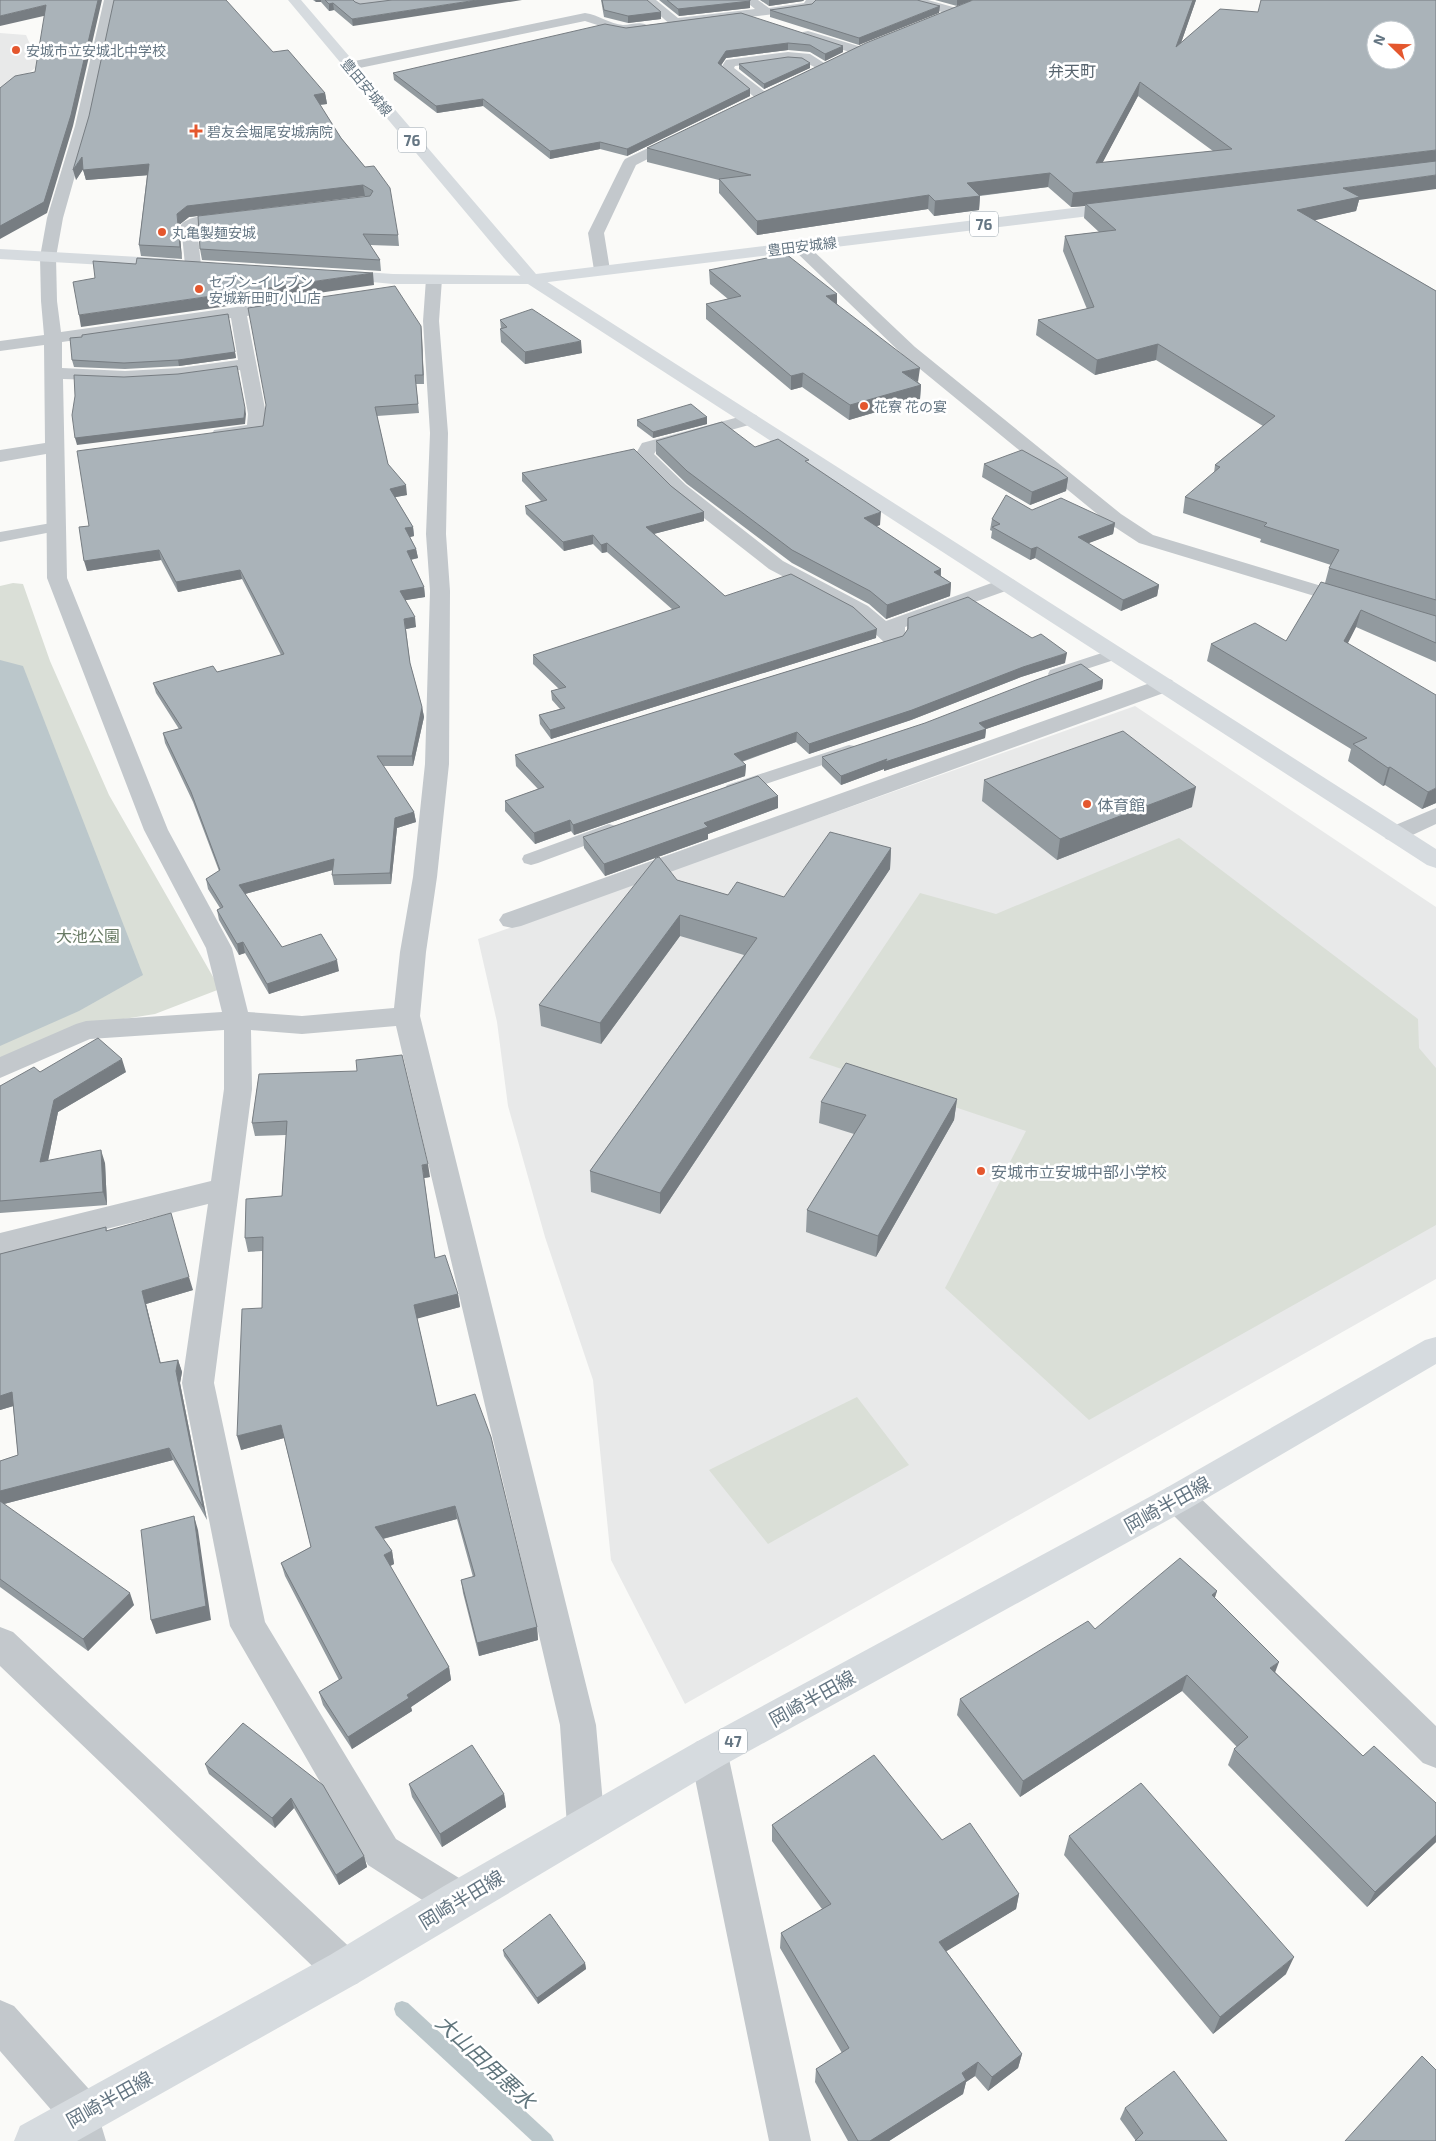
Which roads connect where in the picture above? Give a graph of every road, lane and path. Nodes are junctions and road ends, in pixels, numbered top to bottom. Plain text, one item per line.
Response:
1 (110, 0) edge
2 (294, 0) edge
3 (356, 0) edge
4 (401, 0) edge
5 (648, 0) edge
6 (750, 0) edge
7 (813, 0) edge
8 (914, 0) edge
9 (973, 6) edge
10 (956, 12) junction
11 (768, 17) junction
12 (939, 19) edge
13 (675, 22) junction
14 (796, 31) edge
15 (834, 64) junction
16 (350, 66) junction
17 (807, 76) edge
18 (745, 106) edge
19 (693, 130) edge
20 (1133, 206) edge
21 (251, 216) edge
22 (800, 246) junction
23 (0, 254) edge
24 (48, 257) junction
25 (193, 265) junction
26 (212, 266) edge
27 (602, 270) junction
28 (317, 274) edge
29 (393, 279) junction
30 (434, 279) junction
31 (532, 279) junction
32 (364, 293) edge
33 (306, 302) edge
34 (238, 312) junction
35 (53, 339) junction
36 (0, 346) edge
37 (248, 364) junction
38 (54, 373) junction
39 (750, 419) junction
40 (208, 436) edge
41 (63, 451) junction
42 (0, 456) edge
43 (57, 527) junction
44 (0, 537) edge
45 (1007, 584) junction
46 (1370, 607) edge
47 (1114, 654) junction
48 (1037, 680) edge
49 (1164, 685) junction
50 (862, 745) edge
51 (717, 794) edge
52 (1436, 815) edge
53 (628, 824) edge
54 (1395, 834) junction
55 (531, 859) dead end
56 (1436, 860) edge
57 (512, 920) dead end
58 (407, 1016) junction
59 (237, 1020) junction
60 (0, 1068) edge
61 (224, 1189) junction
62 (0, 1244) edge
63 (1436, 1349) edge
64 (1178, 1498) junction
65 (0, 1643) edge
66 (1436, 1751) edge
67 (710, 1754) junction
68 (586, 1826) junction
69 (458, 1900) junction
70 (344, 1970) junction
71 (0, 2020) edge
72 (86, 2127) edge
73 (34, 2141) edge
74 (790, 2141) edge

1 - 24 street
2 - 16 main road, 豊田安城線 / 76
3 - 4 street
5 - 13 street
6 - 11 street
7 - 11 street
8 - 10 street
9 - 10 street
10 - 12 street
11 - 13 street
13 - 16 street
14 - 15 street
15 - 17 street
15 - 18 street
16 - 31 main road, 豊田安城線 / 76
19 - 27 street
20 - 22 main road, 豊田安城線 / 76
21 - 25 street
22 - 27 main road, 豊田安城線 / 76
22 - 46 street
23 - 24 main road
24 - 25 main road
24 - 35 street
25 - 26 main road
27 - 31 main road, 豊田安城線 / 76
28 - 29 main road
29 - 30 main road
29 - 32 street
30 - 31 main road
30 - 58 street
31 - 39 main road
33 - 34 street
34 - 35 street
34 - 37 street
35 - 36 street
35 - 38 street
37 - 38 street
37 - 40 street
38 - 41 street
39 - 45 main road
39 - 45 street
41 - 42 street
41 - 43 street
43 - 44 lane
43 - 59 street
45 - 47 main road
47 - 48 lane
47 - 49 main road
49 - 54 main road
49 - 57 street
50 - 51 lane
52 - 54 street
53 - 55 lane
54 - 56 main road
58 - 59 street
58 - 68 street
59 - 60 street
59 - 61 street
61 - 62 street
61 - 69 street
63 - 64 main road, 岡崎半田線 / 47
64 - 66 street
64 - 67 main road, 岡崎半田線 / 47
65 - 70 street
67 - 68 main road, 岡崎半田線 / 47
67 - 74 street
68 - 69 main road, 岡崎半田線 / 47
69 - 70 main road, 岡崎半田線 / 47
70 - 72 main road, 岡崎半田線 / 47
71 - 72 street
72 - 73 main road, 岡崎半田線 / 47

